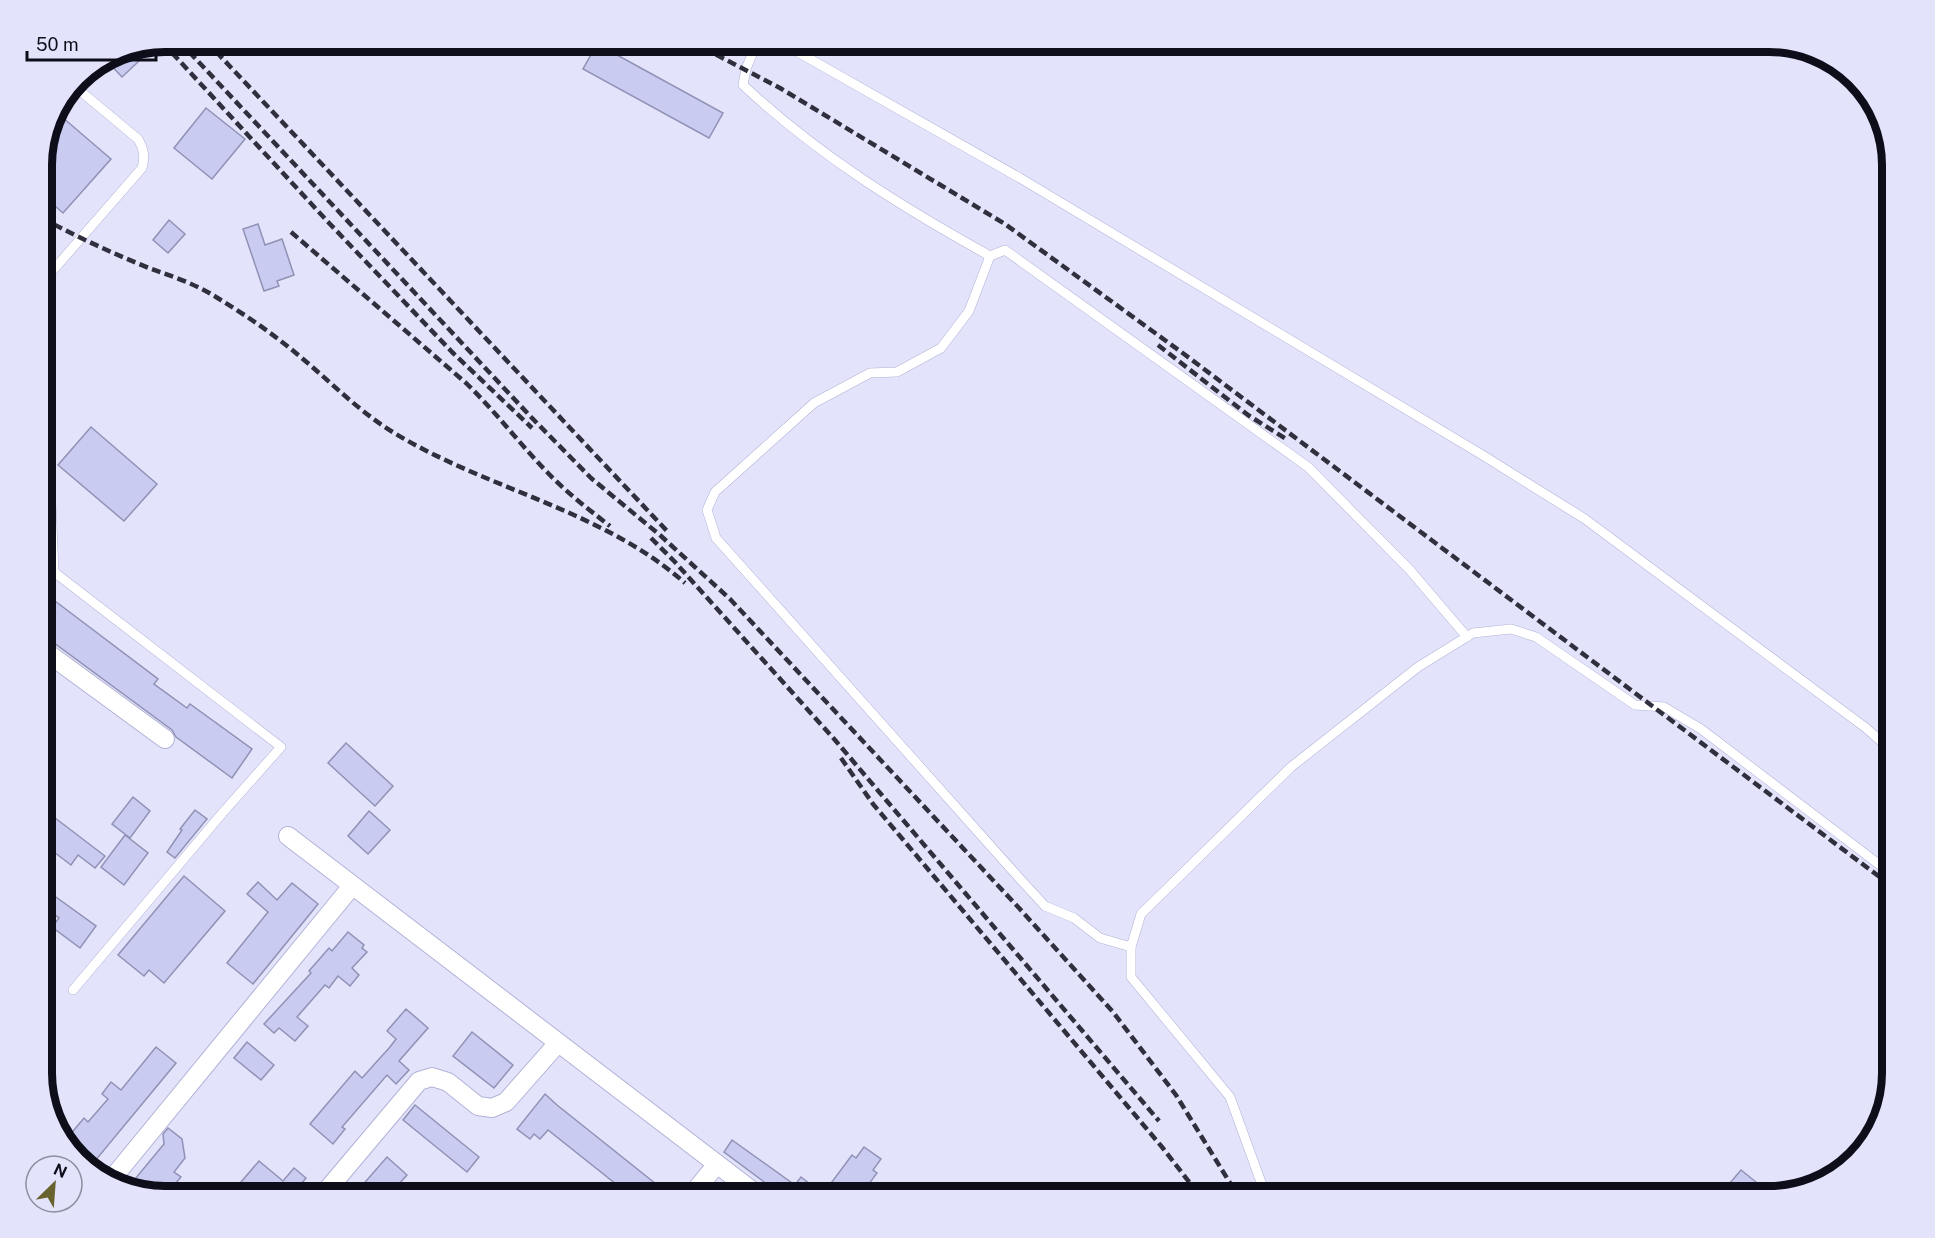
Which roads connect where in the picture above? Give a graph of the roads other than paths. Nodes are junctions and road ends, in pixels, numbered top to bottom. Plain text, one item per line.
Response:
1 (753, 52) edge
2 (798, 52) edge
3 (81, 91) edge
4 (990, 256) junction
5 (53, 270) edge
6 (53, 549) edge
7 (54, 572) joint
8 (1467, 637) junction
9 (53, 657) edge
10 (165, 739) dead end
11 (1882, 742) edge
12 (288, 836) dead end
13 (1882, 867) edge
14 (352, 886) junction
15 (1131, 947) junction
16 (73, 990) dead end
17 (558, 1043) junction
18 (717, 1164) junction
19 (116, 1174) edge
20 (330, 1186) edge
21 (699, 1186) edge
22 (746, 1186) edge
23 (1262, 1186) edge

1 - 4 lane
2 - 11 lane
3 - 5 lane
4 - 8 lane
4 - 15 lane
6 - 7 lane
7 - 16 lane
8 - 13 lane
8 - 15 lane
9 - 10 street
12 - 14 street
14 - 17 street
14 - 19 street
15 - 23 lane
17 - 18 street
17 - 20 street
18 - 21 street
18 - 22 street

